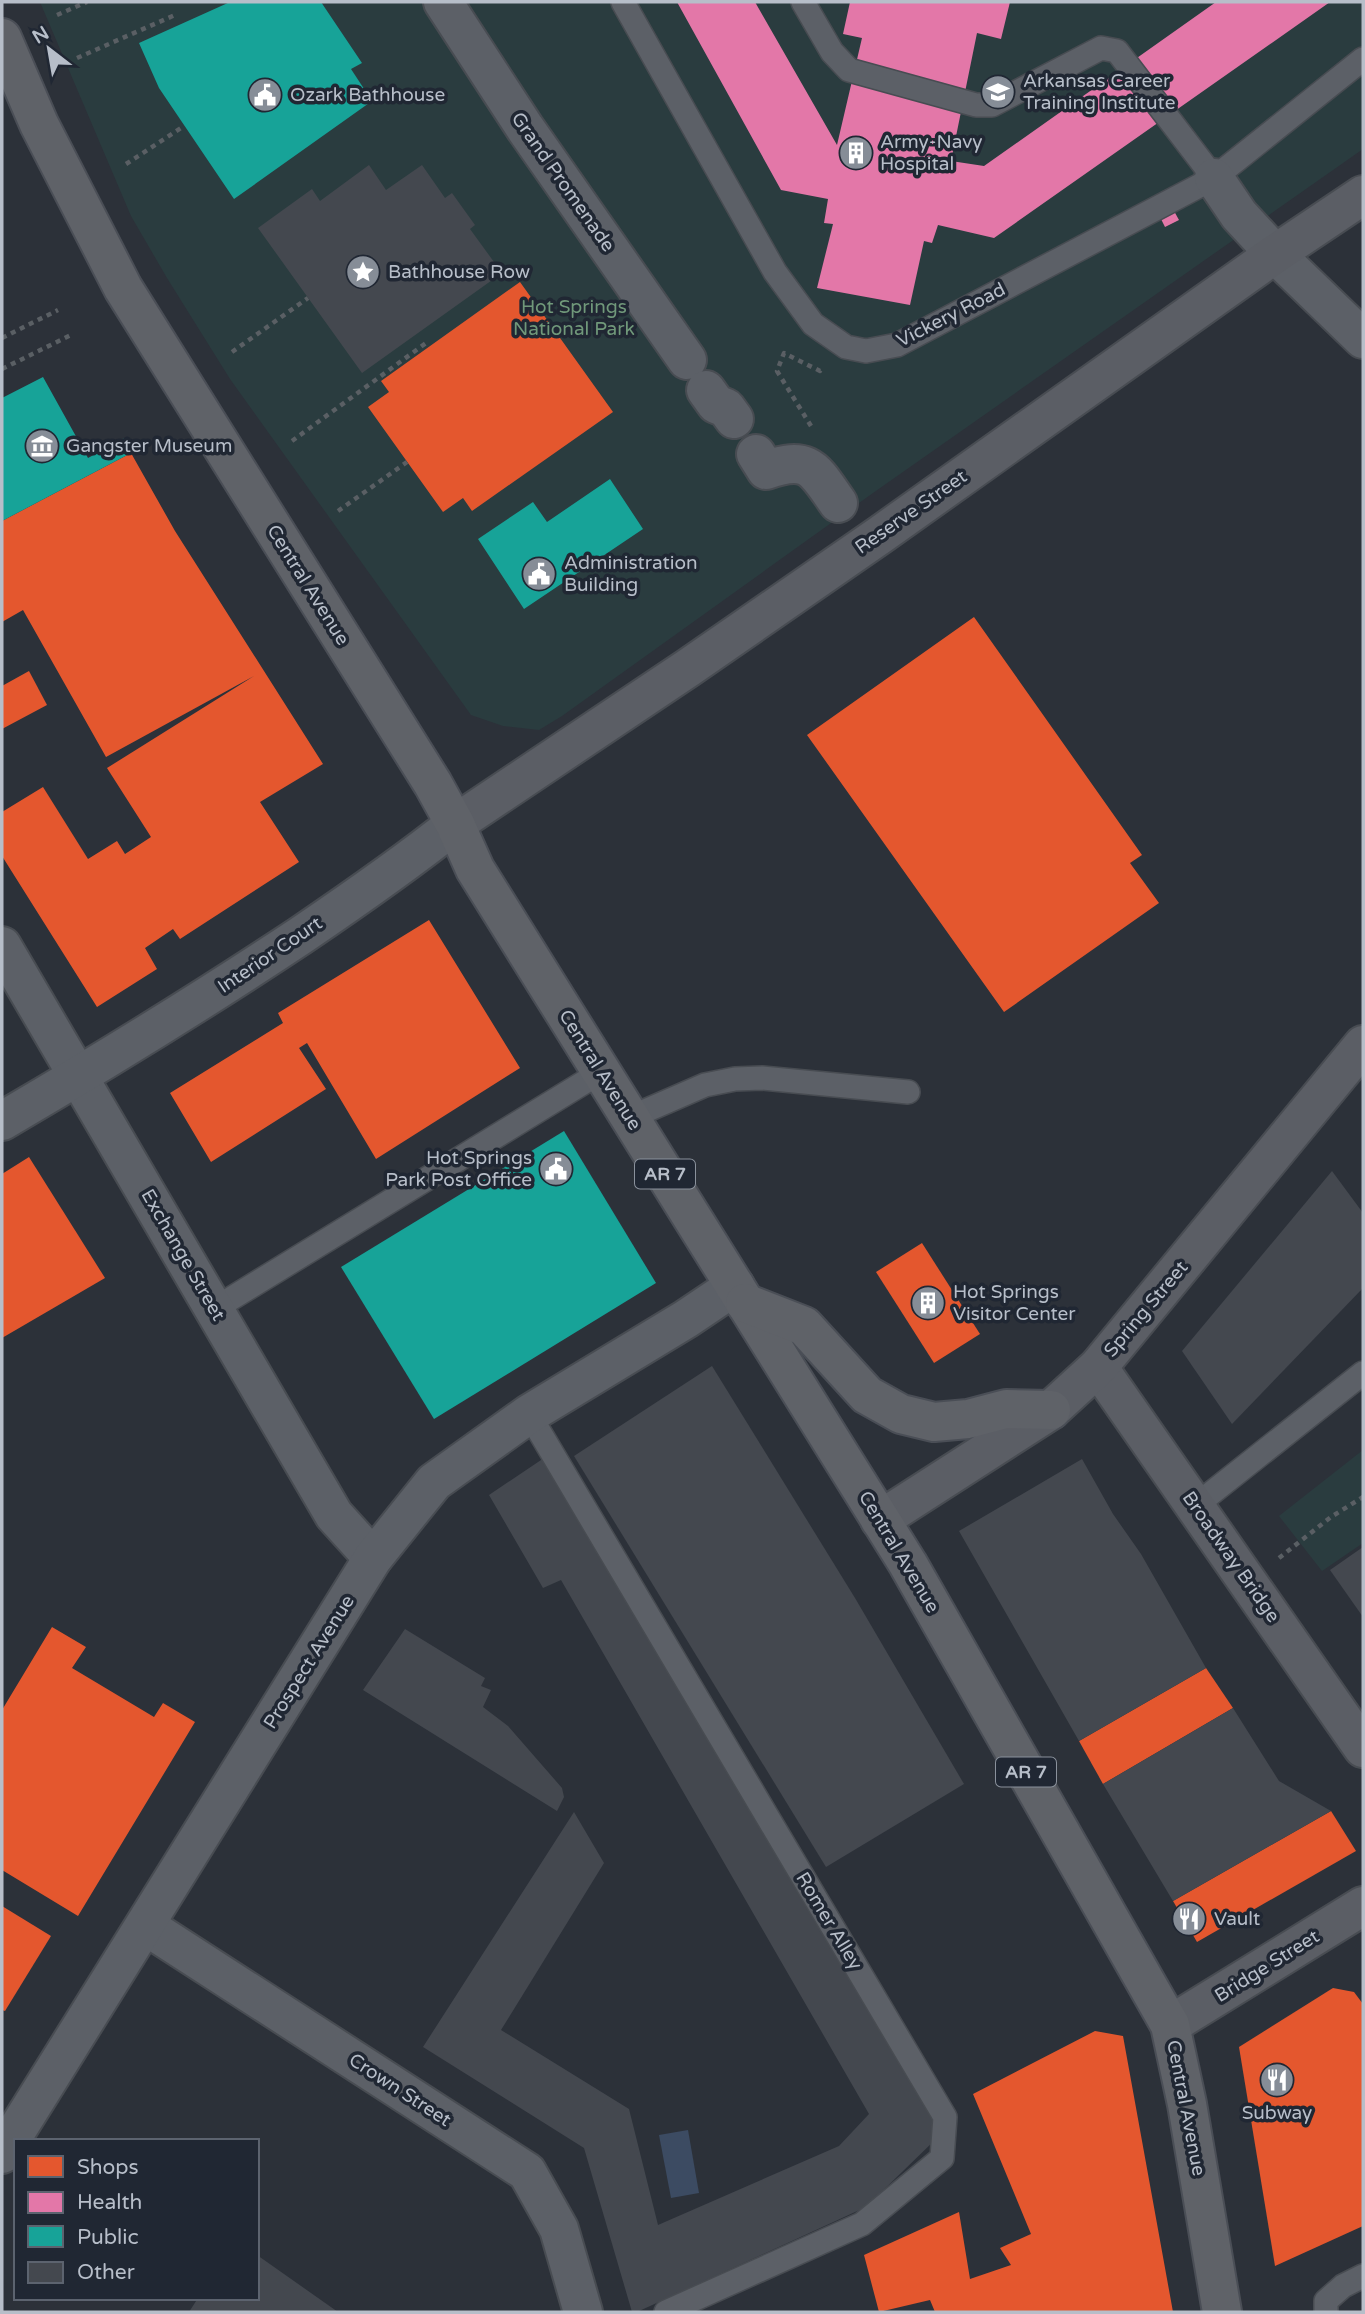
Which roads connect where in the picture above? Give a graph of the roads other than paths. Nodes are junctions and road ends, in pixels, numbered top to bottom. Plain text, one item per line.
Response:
1 (443, 2) edge
2 (623, 2) edge
3 (803, 2) edge
4 (2, 38) edge
5 (1363, 59) edge
6 (1214, 178) junction
7 (1363, 195) edge
8 (1275, 254) junction
9 (1363, 339) edge
10 (734, 419) dead end
11 (756, 469) dead end
12 (838, 503) dead end
13 (455, 824) junction
14 (2, 946) edge
15 (1363, 1045) edge
16 (601, 1072) junction
17 (79, 1076) junction
18 (908, 1091) dead end
19 (629, 1118) junction
20 (2, 1121) edge
21 (740, 1294) junction
22 (214, 1309) junction
23 (1098, 1367) junction
24 (1363, 1373) edge
25 (1051, 1410) junction
26 (529, 1414) junction
27 (1195, 1506) junction
28 (880, 1520) junction
29 (373, 1558) junction
30 (1363, 1748) edge
31 (1363, 1906) edge
32 (146, 1926) junction
33 (1170, 2025) junction
34 (2, 2154) edge
35 (1363, 2276) edge
36 (583, 2312) edge
37 (666, 2312) edge
38 (1222, 2312) edge
39 (1326, 2312) edge

1 - 10 street, Grand Promenade
2 - 6 lane, Vickery Road
3 - 6 lane
4 - 13 main road, Central Avenue / AR 7
5 - 6 lane, Vickery Road
6 - 8 street
7 - 8 main road, Reserve Street
8 - 9 street
8 - 13 main road, Reserve Street
11 - 12 street
13 - 16 main road, Central Avenue / AR 7
13 - 17 street, Interior Court
14 - 17 street, Exchange Street
15 - 23 main road, Spring Street
16 - 19 main road, Central Avenue / AR 7
16 - 22 lane
17 - 20 street, Interior Court
17 - 22 street, Exchange Street
18 - 19 lane
19 - 21 main road, Central Avenue / AR 7
21 - 25 main road
21 - 26 street, Prospect Avenue
21 - 28 main road, Central Avenue / AR 7
22 - 29 street, Exchange Street
23 - 25 main road, Spring Street
23 - 27 main road, Broadway Bridge
24 - 27 lane
25 - 28 main road, Spring Street
26 - 29 street, Prospect Avenue
26 - 37 lane, Romer Alley
27 - 30 main road, Broadway Bridge
28 - 33 main road, Central Avenue / AR 7
29 - 32 street, Prospect Avenue
31 - 33 main road, Bridge Street
32 - 34 street, Prospect Avenue
32 - 36 street, Crown Street
33 - 38 main road, Central Avenue / AR 7
35 - 39 lane

